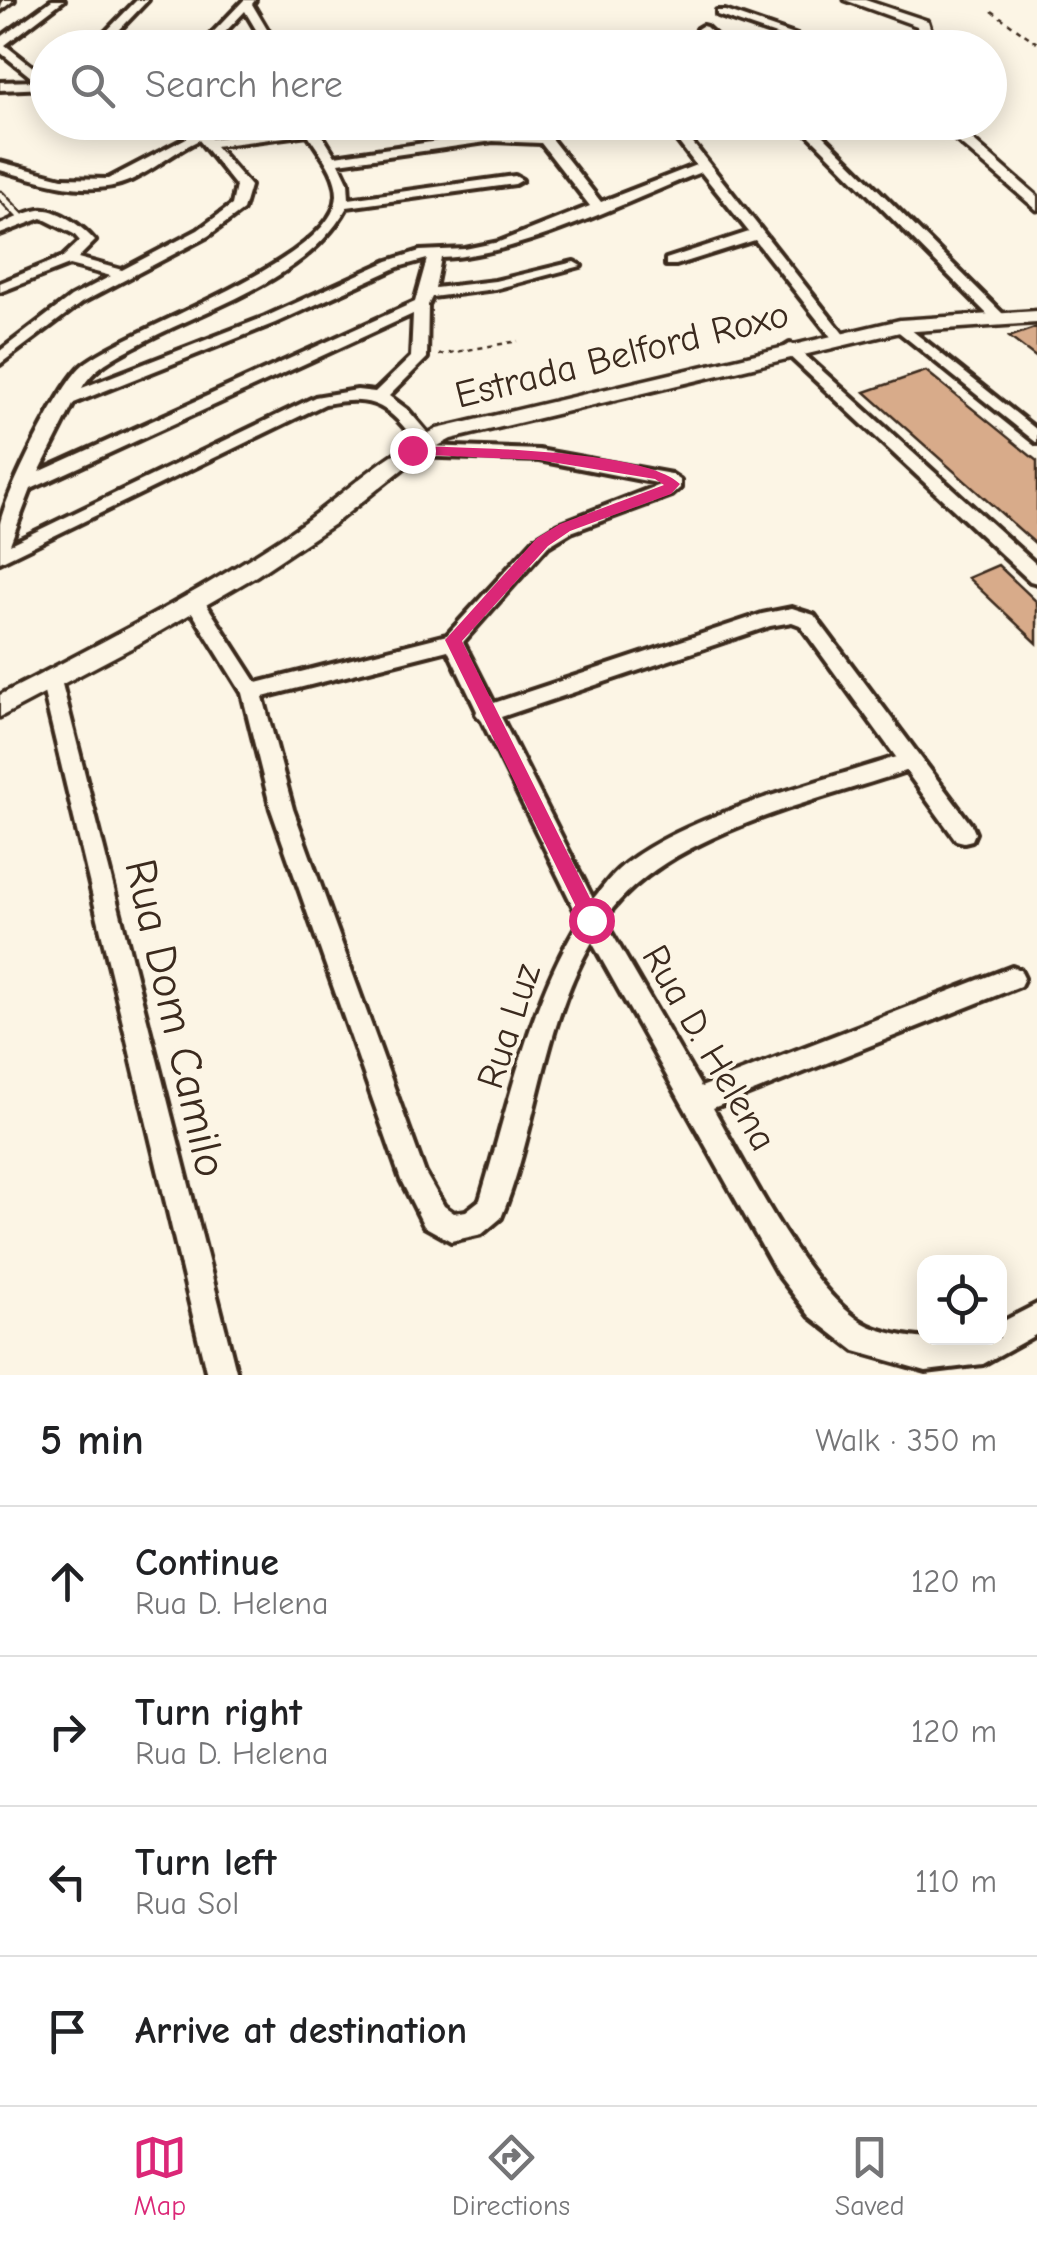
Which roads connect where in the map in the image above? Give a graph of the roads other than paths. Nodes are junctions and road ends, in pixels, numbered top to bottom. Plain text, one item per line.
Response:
1 (9, 0) edge
2 (59, 0) edge
3 (143, 0) edge
4 (852, 0) edge
5 (248, 2) edge
6 (0, 8) edge
7 (721, 13) dead end
8 (112, 30) edge
9 (221, 30) edge
10 (263, 30) edge
11 (772, 30) edge
12 (924, 30) edge
13 (0, 44) edge
14 (30, 70) edge
15 (30, 85) edge
16 (0, 86) edge
17 (191, 140) edge
18 (207, 140) edge
19 (318, 140) edge
20 (472, 140) edge
21 (546, 140) edge
22 (682, 140) edge
23 (821, 140) edge
24 (963, 140) edge
25 (332, 160) junction
26 (0, 166) edge
27 (702, 167) junction
28 (515, 180) dead end
29 (0, 195) edge
30 (342, 204) junction
31 (1037, 205) edge
32 (598, 207) junction
33 (22, 218) junction
34 (0, 230) edge
35 (755, 234) junction
36 (435, 252) junction
37 (68, 260) junction
38 (671, 262) dead end
39 (574, 266) dead end
40 (121, 274) junction
41 (0, 288) edge
42 (424, 299) junction
43 (1000, 318) junction
44 (1036, 318) edge
45 (900, 326) junction
46 (840, 339) junction
47 (790, 349) junction
48 (0, 359) edge
49 (380, 396) junction
50 (68, 399) junction
51 (1037, 438) edge
52 (418, 446) junction
53 (23, 486) junction
54 (0, 546) edge
55 (0, 556) edge
56 (1037, 576) edge
57 (194, 601) junction
58 (453, 640) junction
59 (50, 680) junction
60 (252, 692) junction
61 (0, 706) edge
62 (486, 714) junction
63 (907, 762) junction
64 (964, 833) dead end
65 (591, 920) junction
66 (1012, 978) dead end
67 (698, 1101) junction
68 (1037, 1318) edge
69 (222, 1375) edge

1 - 6 street
2 - 13 street
3 - 8 street
4 - 12 street
5 - 9 street
5 - 10 street
7 - 11 street
13 - 14 street
15 - 16 street
17 - 26 street
18 - 40 street
19 - 25 street
20 - 25 street
21 - 32 street
22 - 27 street
23 - 43 street
24 - 31 street
25 - 30 street
27 - 32 street
27 - 35 street
28 - 30 street
29 - 33 lane
30 - 50 street
32 - 36 street
33 - 34 street
33 - 37 street
35 - 38 street
35 - 46 street
36 - 42 street
36 - 50 street
37 - 40 street
37 - 41 street
39 - 42 street
40 - 48 street
42 - 49 street
42 - 53 street
43 - 44 street, Estrada Belford Roxo
43 - 45 street, Estrada Belford Roxo
45 - 46 street, Estrada Belford Roxo
45 - 51 street
46 - 47 street, Estrada Belford Roxo
47 - 52 street, Estrada Belford Roxo
47 - 56 street
49 - 52 street
49 - 55 street
50 - 53 street
52 - 57 street, Estrada Belford Roxo
52 - 58 street
53 - 54 street
57 - 59 street, Estrada Belford Roxo
57 - 60 street
58 - 60 street
58 - 62 street, Rua D. Helena
59 - 61 street, Estrada Belford Roxo
59 - 69 street, Rua Dom Camilo
60 - 65 street, Rua Luz
62 - 63 street
62 - 65 street, Rua D. Helena
63 - 64 street
63 - 65 street, Rua Luz
65 - 67 street, Rua D. Helena
66 - 67 street
67 - 68 street, Rua D. Helena

